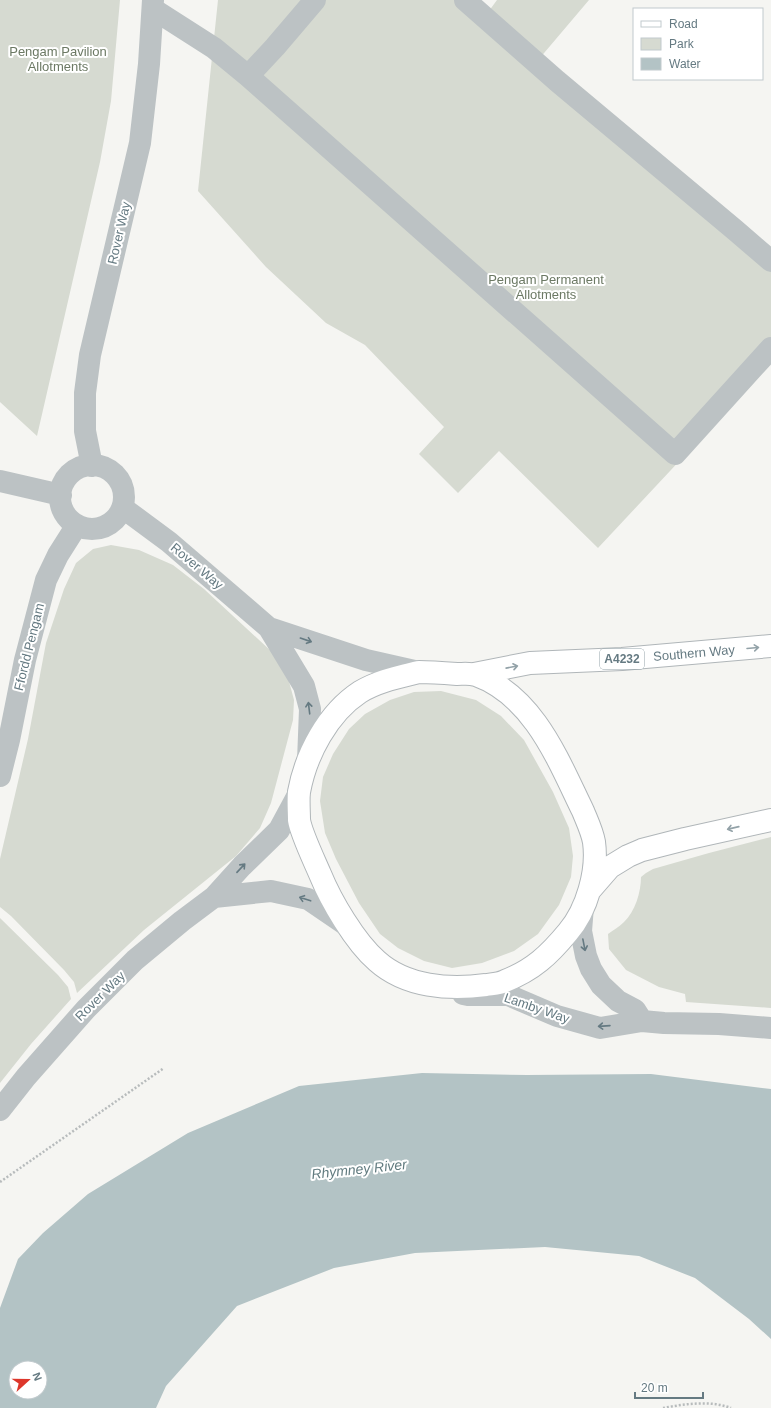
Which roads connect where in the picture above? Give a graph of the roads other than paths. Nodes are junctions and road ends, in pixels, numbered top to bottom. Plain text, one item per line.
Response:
1 (315, 0) edge
2 (464, 0) edge
3 (153, 4) edge
4 (248, 76) junction
5 (771, 261) edge
6 (771, 348) edge
7 (92, 466) junction
8 (0, 481) edge
9 (61, 495) junction
10 (123, 508) junction
11 (76, 525) junction
12 (269, 628) junction
13 (771, 646) edge
14 (419, 672) junction
15 (474, 674) junction
16 (308, 761) junction
17 (0, 776) edge
18 (299, 794) junction
19 (771, 820) edge
20 (214, 897) junction
21 (587, 898) junction
22 (349, 927) junction
23 (432, 986) junction
24 (642, 1021) junction
25 (771, 1028) edge
26 (0, 1110) edge

1 - 4 street
2 - 5 street
3 - 4 street
3 - 7 street, Rover Way
4 - 6 street
7 - 9 street
7 - 10 street
8 - 9 street
9 - 11 street
10 - 11 street
10 - 12 street, Rover Way
11 - 17 street, Ffordd Pengam
12 -> 14 street
16 -> 12 street
15 -> 13 main road, Southern Way / A4232
14 - 15 main road
14 - 16 main road
15 - 21 main road
16 - 18 main road
20 -> 18 street, Rover Way
18 - 22 main road
19 -> 21 main road
22 -> 20 street, Rover Way
20 - 26 street, Rover Way
21 - 23 main road
21 -> 24 street
22 - 23 main road
24 -> 23 street, Lamby Way
24 - 25 street, Lamby Way

